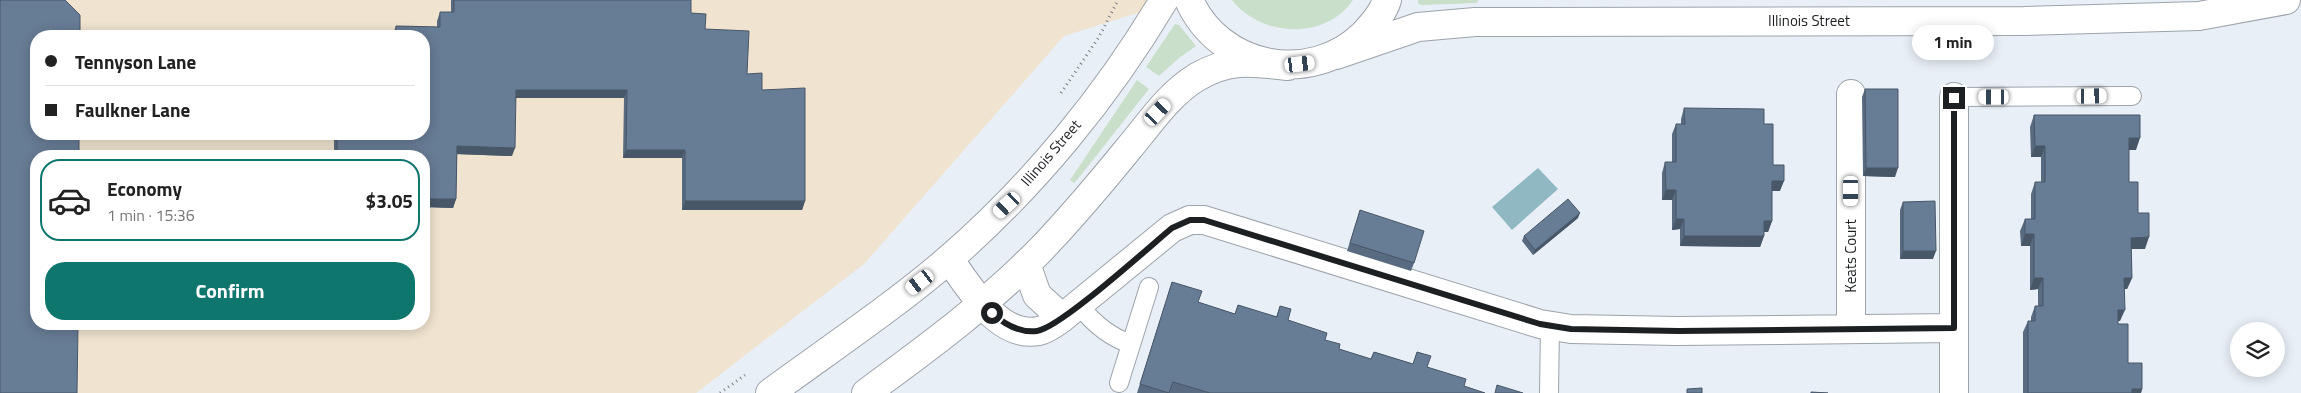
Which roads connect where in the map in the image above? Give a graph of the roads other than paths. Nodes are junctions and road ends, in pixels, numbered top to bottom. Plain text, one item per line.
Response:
1 (1164, 0) edge
2 (1189, 0) edge
3 (1388, 0) edge
4 (2286, 0) edge
5 (1336, 55) junction
6 (1288, 66) junction
7 (1851, 94) dead end
8 (2132, 96) dead end
9 (1954, 98) joint
10 (949, 259) junction
11 (1026, 264) junction
12 (1149, 286) dead end
13 (982, 302) junction
14 (1070, 312) junction
15 (1550, 326) junction
16 (1850, 328) junction
17 (1954, 328) junction
18 (1131, 344) junction
19 (1120, 383) dead end
20 (770, 393) edge
21 (866, 393) edge
22 (1549, 393) edge
23 (1954, 393) edge

1 - 10 street, Illinois Street
2 - 6 street
3 - 5 street
4 - 5 street, Illinois Street
5 - 6 street
6 - 11 street
7 - 16 street, Keats Court
8 - 9 lane
9 - 17 street
10 - 13 street
10 - 20 street, Illinois Street
11 - 13 street
11 - 14 street
12 - 18 lane
13 - 14 street
13 - 21 street
14 - 15 street
14 - 18 lane
15 - 16 street
15 - 22 lane
16 - 17 street
17 - 23 street
18 - 19 lane

